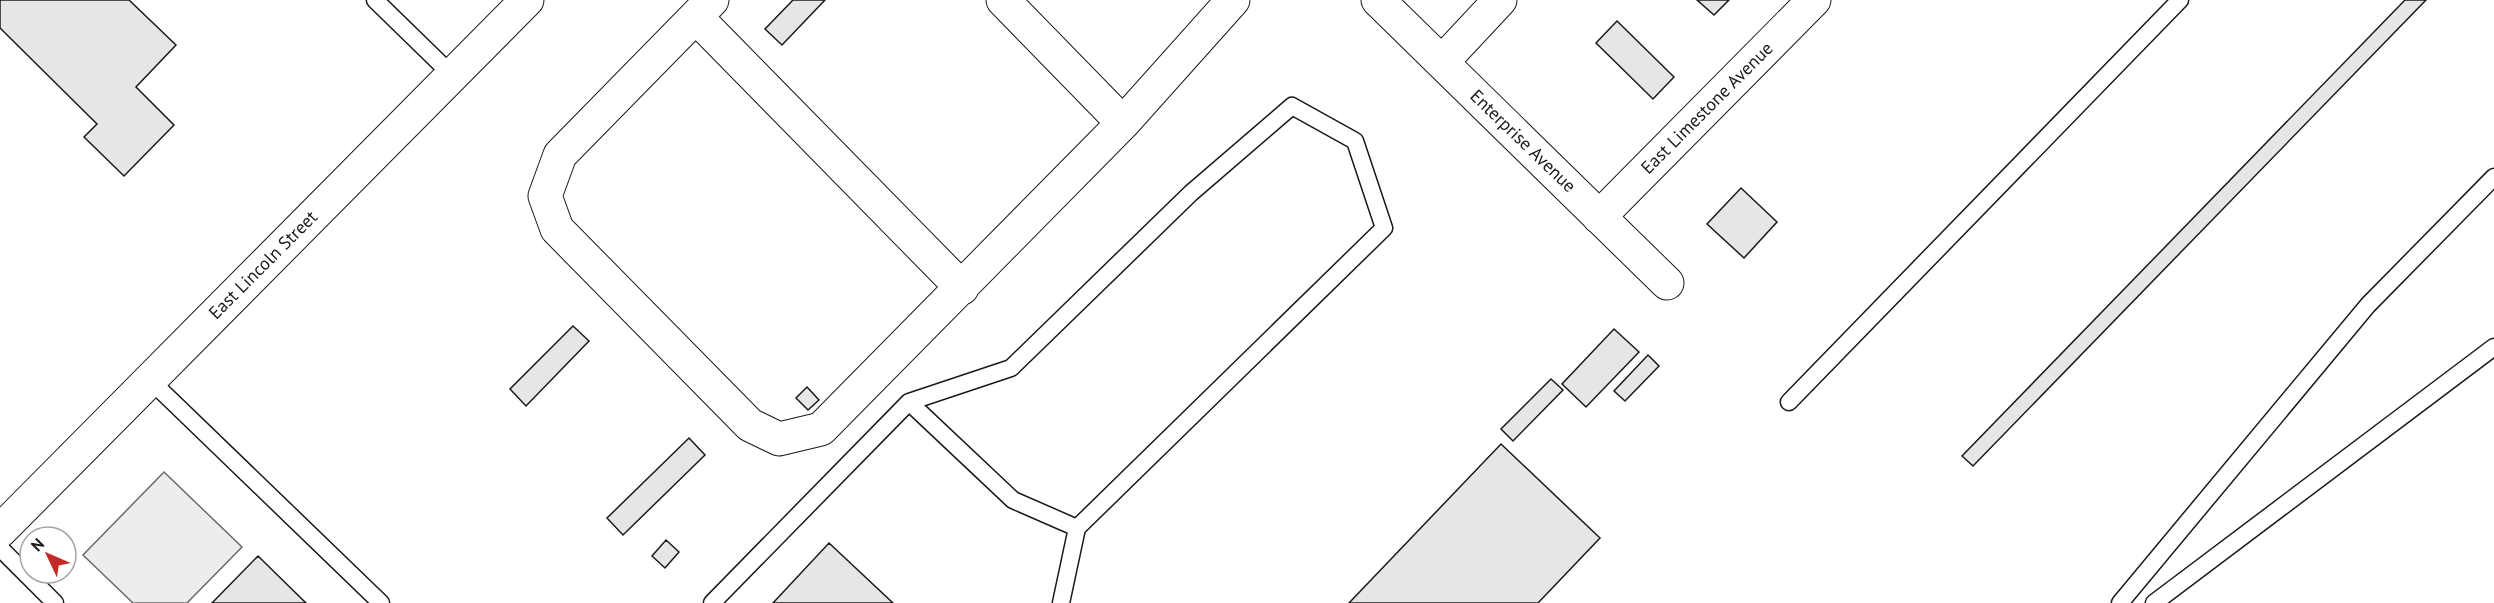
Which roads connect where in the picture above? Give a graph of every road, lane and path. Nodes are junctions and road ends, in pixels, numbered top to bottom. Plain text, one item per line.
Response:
1 (375, 0) edge
2 (527, 0) edge
3 (1003, 0) edge
4 (1233, 0) edge
5 (1378, 0) edge
6 (1500, 0) edge
7 (1814, 0) edge
8 (2180, 0) edge
9 (704, 8) edge
10 (1442, 62) junction
11 (452, 75) junction
12 (1123, 123) junction
13 (2494, 177) edge
14 (1599, 216) junction
15 (1667, 283) dead end
16 (962, 288) junction
17 (2494, 347) edge
18 (149, 379) junction
19 (909, 402) junction
20 (1789, 402) dead end
21 (1077, 528) junction
22 (0, 531) edge
23 (0, 548) edge
24 (55, 603) edge
25 (381, 603) edge
26 (712, 603) edge
27 (1061, 603) edge
28 (2120, 603) edge
29 (2154, 603) edge

1 - 11 lane
2 - 11 street, East Lincoln Street
3 - 12 street
4 - 12 street
5 - 10 street, Enterprise Avenue
6 - 10 street
7 - 14 street, East Limestone Avenue
8 - 20 lane
9 - 16 street
9 - 16 street
10 - 14 street, Enterprise Avenue
11 - 18 street, East Lincoln Street
12 - 16 street
13 - 28 lane
14 - 15 street, Enterprise Avenue
17 - 29 lane
18 - 22 street, East Lincoln Street
18 - 25 lane
19 - 21 lane
19 - 21 lane
19 - 26 lane
21 - 27 lane
23 - 24 lane

